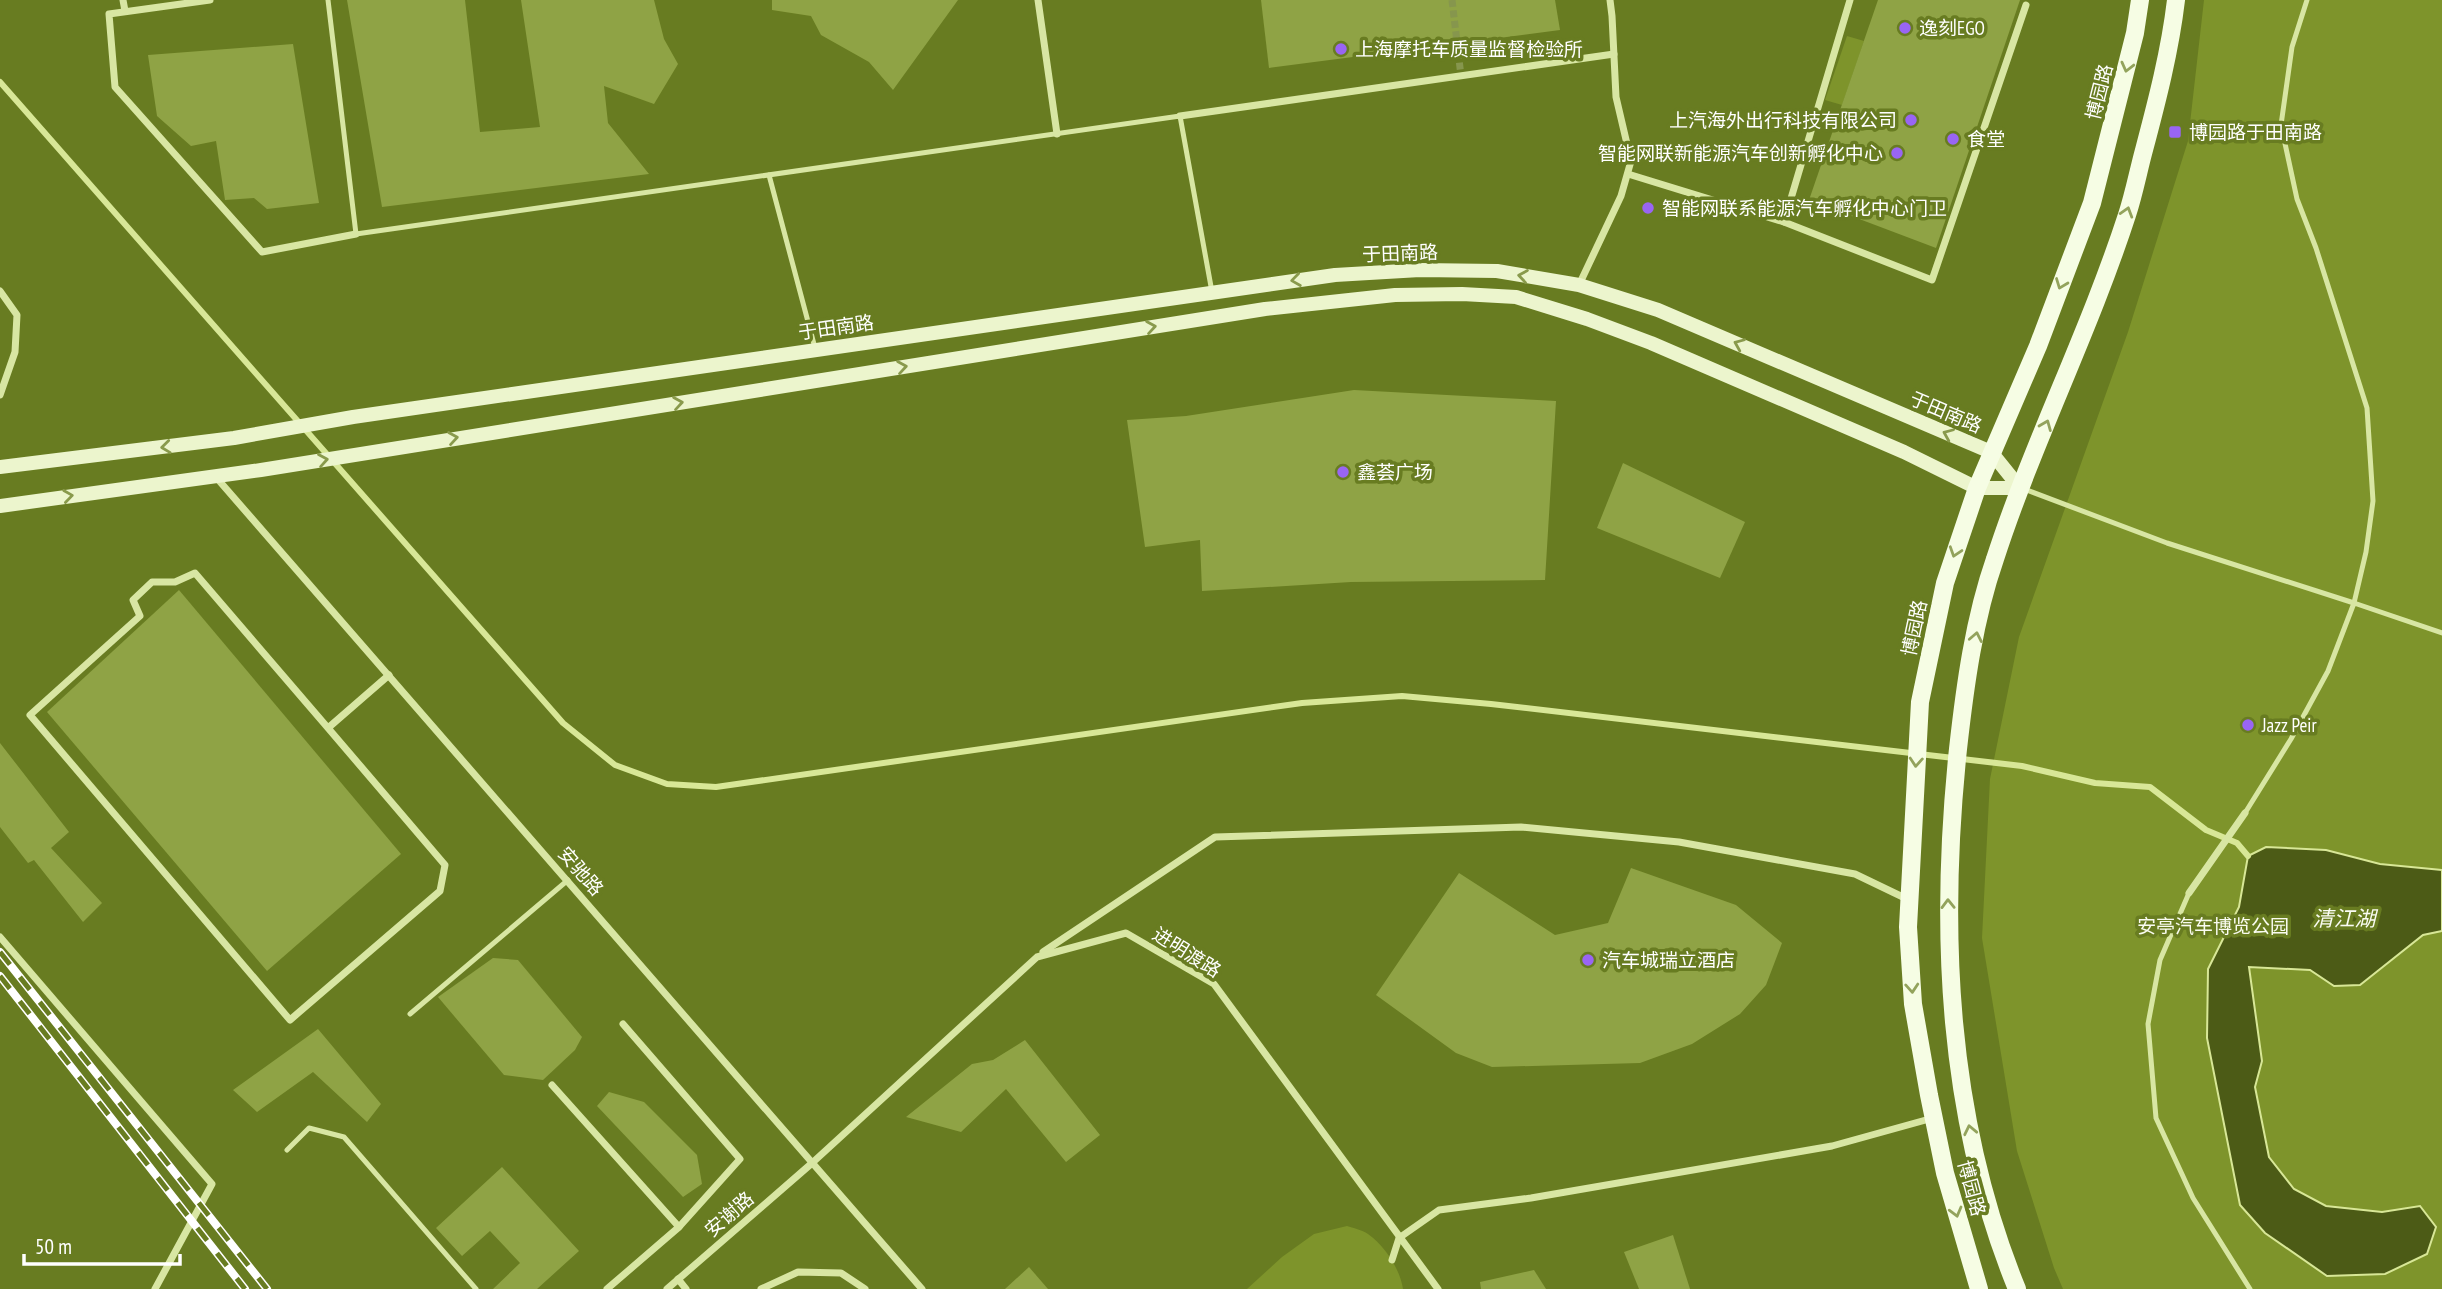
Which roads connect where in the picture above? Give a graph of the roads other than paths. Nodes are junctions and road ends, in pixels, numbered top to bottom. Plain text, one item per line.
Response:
1 (123, 0) edge
2 (210, 0) edge
3 (328, 0) edge
4 (1038, 0) edge
5 (1610, 0) edge
6 (1850, 0) edge
7 (2140, 0) edge
8 (2176, 0) edge
9 (2306, 0) edge
10 (2026, 5) dead end
11 (125, 11) junction
12 (1614, 54) junction
13 (1180, 116) junction
14 (1057, 134) junction
15 (1628, 174) junction
16 (769, 175) junction
17 (1784, 222) junction
18 (356, 234) junction
19 (1578, 285) junction
20 (0, 291) edge
21 (1212, 292) junction
22 (1104, 308) junction
23 (1110, 334) junction
24 (815, 350) junction
25 (0, 395) edge
26 (1991, 452) junction
27 (0, 467) edge
28 (214, 475) junction
29 (1977, 488) junction
30 (2020, 488) junction
31 (0, 506) edge
32 (2354, 603) junction
33 (2442, 633) edge
34 (389, 675) junction
35 (328, 728) junction
36 (2245, 813) joint
37 (568, 880) junction
38 (2189, 893) joint
39 (1909, 900) junction
40 (0, 937) edge
41 (1037, 957) junction
42 (410, 1014) dead end
43 (623, 1024) dead end
44 (552, 1085) dead end
45 (1934, 1118) junction
46 (287, 1150) dead end
47 (811, 1164) junction
48 (679, 1227) junction
49 (1399, 1238) junction
50 (1392, 1260) dead end
51 (678, 1279) junction
52 (155, 1289) edge
53 (476, 1289) edge
54 (607, 1289) edge
55 (667, 1289) edge
56 (686, 1289) edge
57 (761, 1289) edge
58 (865, 1289) edge
59 (922, 1289) edge
60 (1438, 1289) edge
61 (1979, 1289) edge
62 (2017, 1289) edge
63 (2250, 1289) edge

1 - 11 street
2 - 11 street
3 - 18 lane
4 - 14 street
5 - 12 street
6 - 17 street
7 -> 26 main road, 博园路
30 -> 8 main road, 博园路
9 - 32 lane
10 - 17 street
11 - 18 street
12 - 13 street
12 - 15 street
13 - 14 lane
13 - 21 lane
14 - 16 lane
15 - 17 street
15 - 19 street
16 - 18 lane
16 - 24 lane
19 -> 21 street, 于田南路
26 -> 19 street, 于田南路
20 - 25 street
21 - 22 street, 于田南路
22 - 23 street
22 - 24 street, 于田南路
28 -> 23 street
23 -> 29 street
24 -> 27 street, 于田南路
26 - 29 main road, 博园路
26 - 30 street, 于田南路
31 -> 28 street
28 - 34 street, 安驰路
29 - 30 street
29 -> 39 main road, 博园路
30 - 32 lane
62 -> 30 main road, 博园路
32 - 33 lane
32 - 36 lane
34 - 35 street
34 - 37 street, 安驰路
35 - 35 street
36 - 38 street
37 - 42 lane
37 - 47 street, 安驰路
38 - 63 lane
39 - 41 street
39 -> 45 main road, 博园路
40 - 52 street
41 - 47 street, 进明渡路
41 - 49 street, 进明渡路
43 - 48 street
44 - 48 street
45 - 49 street
45 -> 61 main road, 博园路
46 - 53 lane
47 - 51 street, 安谢路
47 - 59 street, 安驰路
48 - 54 street
49 - 50 street
49 - 60 street, 进明渡路
51 - 55 street, 安谢路
51 - 56 street
57 - 58 street

